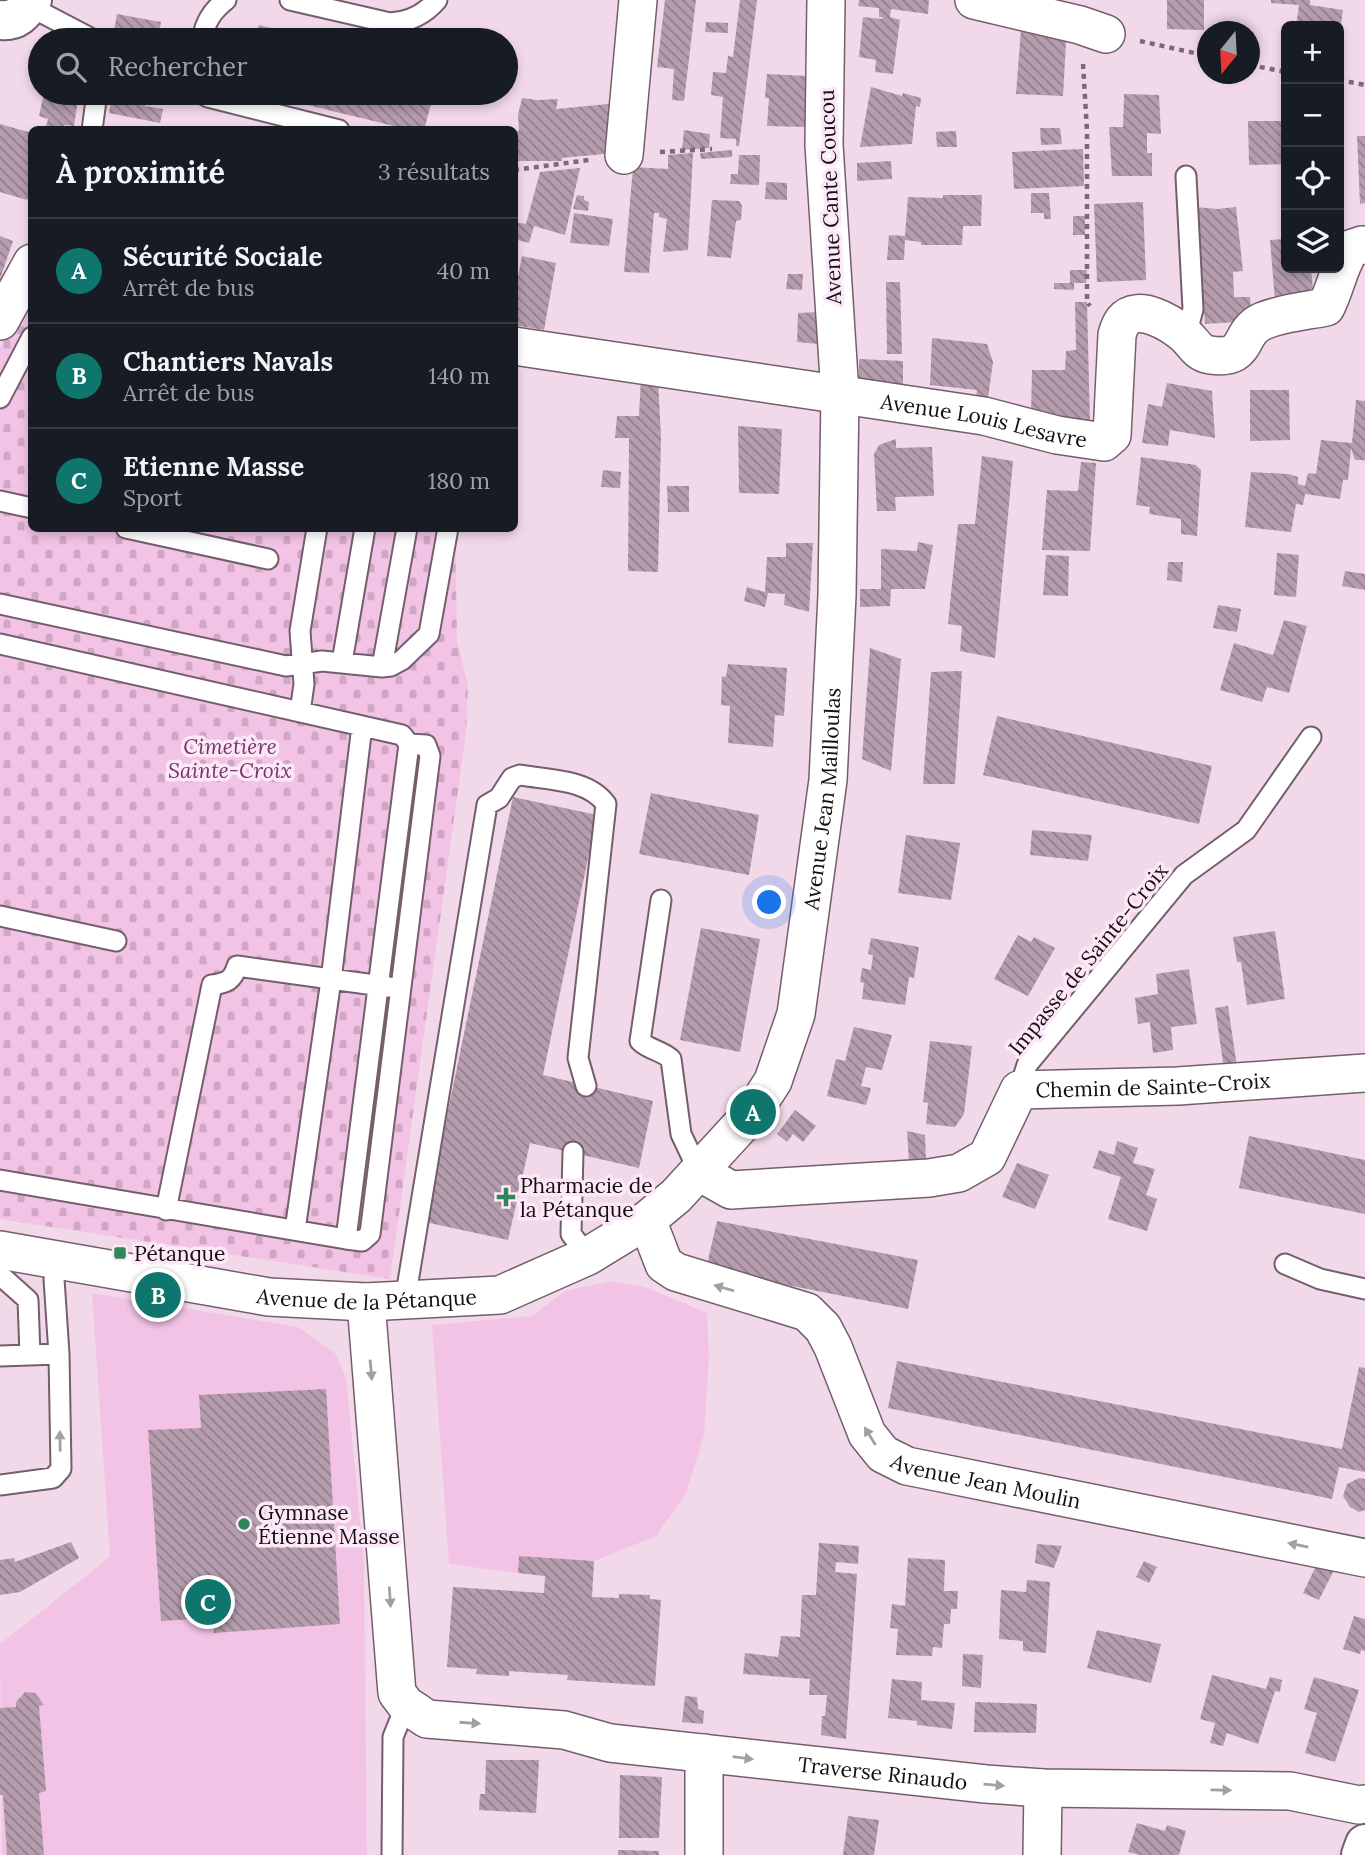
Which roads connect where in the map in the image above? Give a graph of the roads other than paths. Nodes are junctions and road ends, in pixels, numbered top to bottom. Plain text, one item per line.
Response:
1 (226, 0) edge
2 (290, 0) edge
3 (438, 0) edge
4 (638, 0) edge
5 (826, 0) edge
6 (974, 0) edge
7 (20, 9) edge
8 (65, 28) edge
9 (204, 28) edge
10 (1093, 29) road end
11 (95, 105) edge
12 (240, 105) edge
13 (93, 126) edge
14 (323, 126) edge
15 (624, 155) road end
16 (1186, 176) dead end
17 (1362, 245) dead end
18 (28, 270) edge
19 (0, 321) edge
20 (1186, 336) junction
21 (28, 345) edge
22 (518, 347) edge
23 (840, 394) junction
24 (0, 398) edge
25 (0, 501) edge
26 (28, 507) edge
27 (141, 532) edge
28 (316, 532) edge
29 (364, 532) edge
30 (406, 532) edge
31 (448, 532) edge
32 (268, 559) dead end
33 (0, 604) edge
34 (0, 644) edge
35 (342, 662) junction
36 (304, 665) junction
37 (382, 667) junction
38 (300, 712) junction
39 (362, 726) junction
40 (1311, 737) dead end
41 (409, 744) junction
42 (661, 900) dead end
43 (0, 916) edge
44 (116, 942) dead end
45 (331, 980) junction
46 (379, 985) junction
47 (400, 989) junction
48 (1365, 1073) edge
49 (586, 1086) dead end
50 (1018, 1090) junction
51 (573, 1152) dead end
52 (699, 1172) junction
53 (0, 1180) edge
54 (166, 1210) junction
55 (647, 1220) junction
56 (295, 1230) junction
57 (346, 1239) junction
58 (0, 1250) edge
59 (588, 1256) junction
60 (1285, 1264) dead end
61 (56, 1269) junction
62 (0, 1275) edge
63 (1365, 1289) edge
64 (28, 1300) junction
65 (405, 1300) junction
66 (366, 1302) junction
67 (59, 1354) junction
68 (30, 1355) junction
69 (0, 1356) edge
70 (0, 1485) edge
71 (1365, 1558) edge
72 (406, 1705) junction
73 (704, 1753) junction
74 (1043, 1788) junction
75 (1365, 1804) edge
76 (1365, 1844) edge
77 (392, 1855) edge
78 (704, 1855) edge
79 (1042, 1855) edge
80 (1361, 1855) edge

1 - 9 lane
2 - 3 lane
4 - 15 street
5 - 23 street, Avenue Cante Coucou
6 - 10 street
7 - 8 lane
11 - 13 lane
12 - 14 lane
16 - 20 lane
17 - 20 street
18 - 19 street
20 - 23 street, Avenue Louis Lesavre
21 - 24 lane
22 - 23 street, Avenue Louis Lesavre
23 - 52 street, Avenue Jean Mailloulas
25 - 26 lane
27 - 32 lane
28 - 36 lane
29 - 35 lane
30 - 37 lane
31 - 37 lane
33 - 36 lane
34 - 38 lane
35 - 36 lane
35 - 37 lane
36 - 38 lane
38 - 39 lane
39 - 41 lane
39 - 45 lane
40 - 50 lane, Impasse de Sainte-Croix
41 - 46 lane
41 - 47 lane
42 - 52 lane
43 - 44 lane
45 - 46 lane
45 - 54 lane
45 - 56 lane
46 - 47 lane
46 - 57 lane
47 - 57 lane
48 - 50 street, Chemin de Sainte-Croix
49 - 65 lane
50 - 52 street, Chemin de Sainte-Croix
51 - 59 lane
52 - 55 street, Avenue de la Pétanque
53 - 54 lane
54 - 56 lane
55 - 59 street, Avenue de la Pétanque
71 -> 55 street, Avenue Jean Moulin
56 - 57 lane
58 - 61 street, Avenue de la Pétanque
59 - 65 street, Avenue de la Pétanque
60 - 63 lane
61 - 64 lane
61 - 66 street, Avenue de la Pétanque
61 - 67 lane
62 - 64 lane
64 - 68 lane
65 - 66 street, Avenue de la Pétanque
66 -> 72 street
67 - 68 lane
70 -> 67 lane
68 - 69 lane
72 -> 73 street, Traverse Rinaudo
72 - 77 lane
73 -> 74 street, Traverse Rinaudo
73 - 78 street
74 -> 75 street, Traverse Rinaudo
74 - 79 street
76 - 80 street

